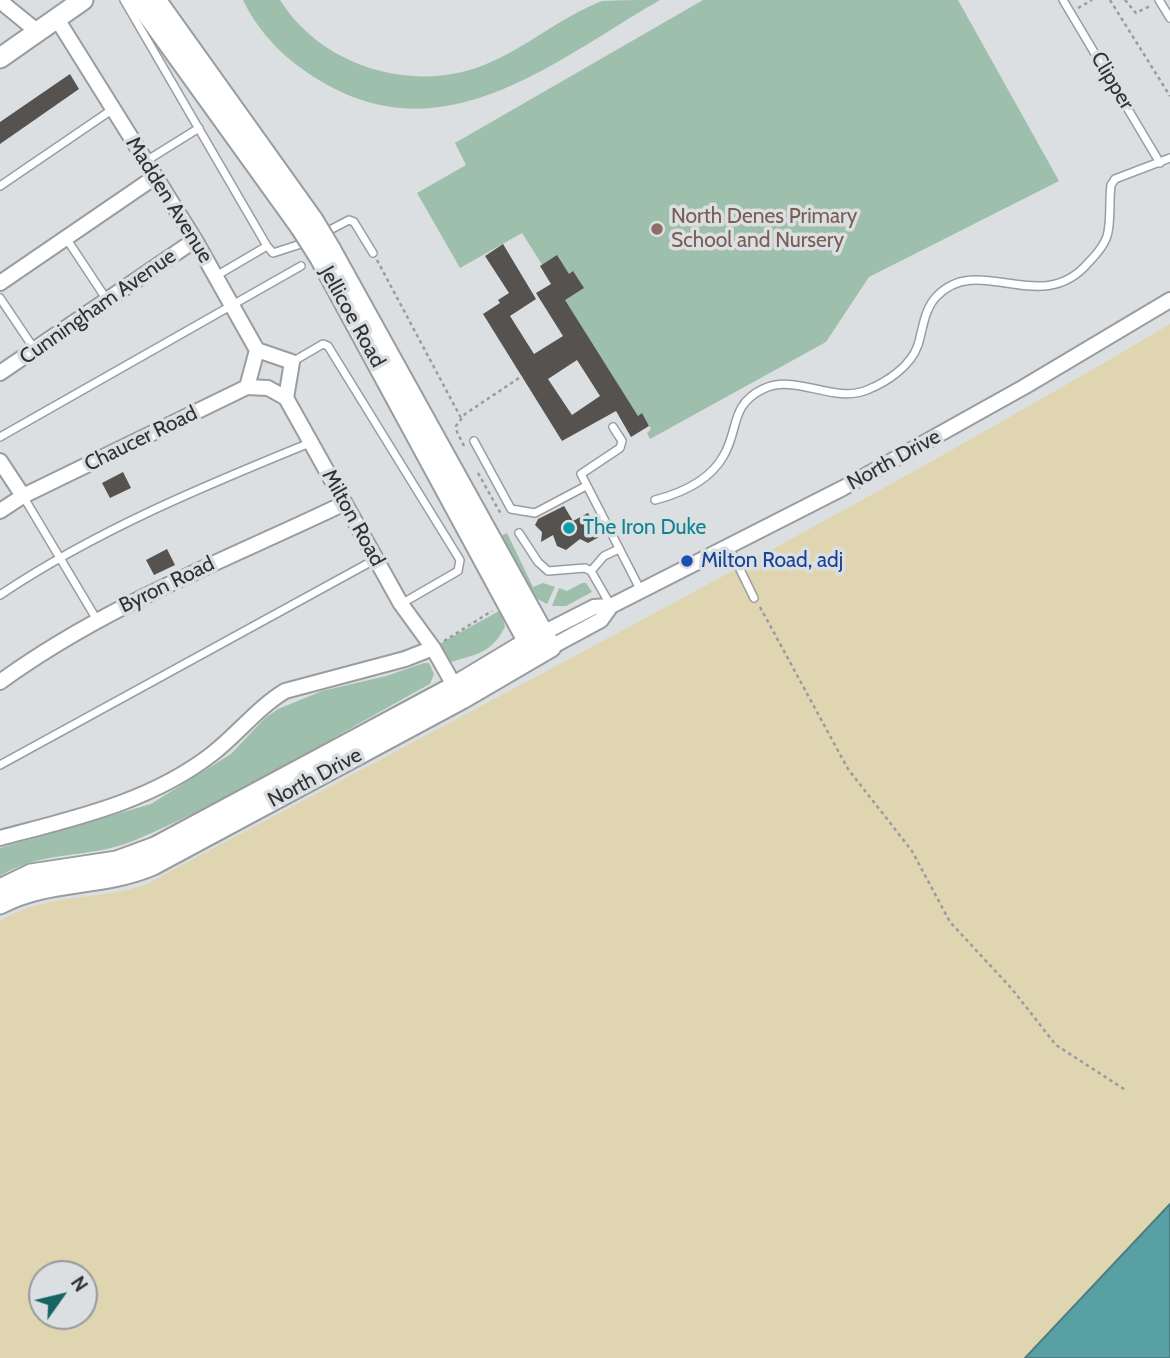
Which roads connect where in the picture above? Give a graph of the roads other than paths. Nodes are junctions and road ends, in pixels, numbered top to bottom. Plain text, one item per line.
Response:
1 (83, 0) edge
2 (124, 0) edge
3 (137, 0) edge
4 (156, 0) edge
5 (1063, 0) edge
6 (0, 1) edge
7 (1158, 1) edge
8 (1170, 18) edge
9 (57, 19) junction
10 (38, 32) junction
11 (0, 58) edge
12 (113, 109) junction
13 (199, 128) junction
14 (1170, 158) edge
15 (146, 162) junction
16 (1160, 163) junction
17 (155, 177) junction
18 (0, 186) edge
19 (307, 224) junction
20 (66, 238) junction
21 (195, 240) junction
22 (267, 246) junction
23 (373, 253) road end
24 (325, 254) junction
25 (301, 266) dead end
26 (216, 276) junction
27 (0, 283) edge
28 (0, 298) edge
29 (108, 300) junction
30 (1170, 300) edge
31 (233, 305) junction
32 (35, 350) junction
33 (257, 350) junction
34 (292, 362) junction
35 (0, 373) edge
36 (247, 387) junction
37 (286, 398) junction
38 (613, 427) dead end
39 (0, 438) edge
40 (474, 441) dead end
41 (312, 442) junction
42 (0, 461) edge
43 (586, 486) junction
44 (23, 496) junction
45 (655, 500) dead end
46 (343, 504) junction
47 (0, 511) edge
48 (519, 533) dead end
49 (619, 549) junction
50 (730, 549) junction
51 (61, 558) junction
52 (376, 559) junction
53 (591, 571) junction
54 (641, 591) junction
55 (0, 595) edge
56 (754, 598) road end
57 (401, 604) junction
58 (611, 606) junction
59 (97, 621) junction
60 (539, 644) junction
61 (433, 648) junction
62 (0, 682) edge
63 (458, 692) junction
64 (0, 765) edge
65 (0, 838) edge
66 (0, 889) edge
67 (0, 904) edge

1 - 9 street
2 - 13 lane
3 - 19 street, Jellicoe Road
4 - 19 street, Jellicoe Road
5 - 16 lane, Clipper
6 - 10 street
7 - 8 lane
9 - 10 street
9 - 12 street, Madden Avenue
10 - 11 street
12 - 15 street, Madden Avenue
12 - 18 lane
13 - 15 lane
13 - 22 lane
14 - 16 lane
15 - 17 street, Madden Avenue
16 - 45 lane
17 - 20 street
17 - 21 street, Madden Avenue
19 - 24 street, Jellicoe Road, bridge
20 - 27 street
20 - 29 lane
21 - 26 street, Madden Avenue
21 - 29 street, Cunningham Avenue
22 - 23 lane
22 - 26 lane
24 - 60 street, Jellicoe Road
24 - 60 street, Jellicoe Road
25 - 31 lane
26 - 31 street, Madden Avenue
28 - 32 lane
29 - 32 street, Cunningham Avenue
30 - 50 street, North Drive
31 - 33 street, Madden Avenue
31 - 39 lane
32 - 35 street, Cunningham Avenue
33 - 34 street
33 - 36 street
34 - 37 street
34 - 57 lane
36 - 37 street
36 - 44 street, Chaucer Road
37 - 41 street, Milton Road
38 - 43 lane
40 - 43 lane
41 - 46 street, Milton Road
41 - 51 lane
42 - 44 street
43 - 49 lane
44 - 47 street, Chaucer Road
44 - 51 lane
46 - 52 street, Milton Road
46 - 59 street, Byron Road
48 - 53 lane
49 - 53 lane
49 - 54 lane
50 - 54 street, North Drive
50 - 56 lane
51 - 55 lane
51 - 59 lane
52 - 57 street, Milton Road
52 - 64 lane
53 - 58 lane
54 - 58 street, North Drive
57 - 61 street, Milton Road
58 - 60 street, North Drive
59 - 62 street, Byron Road
60 - 63 street, North Drive
61 - 63 street, Milton Road
61 - 65 street
63 - 66 street, North Drive
63 - 67 street, North Drive

